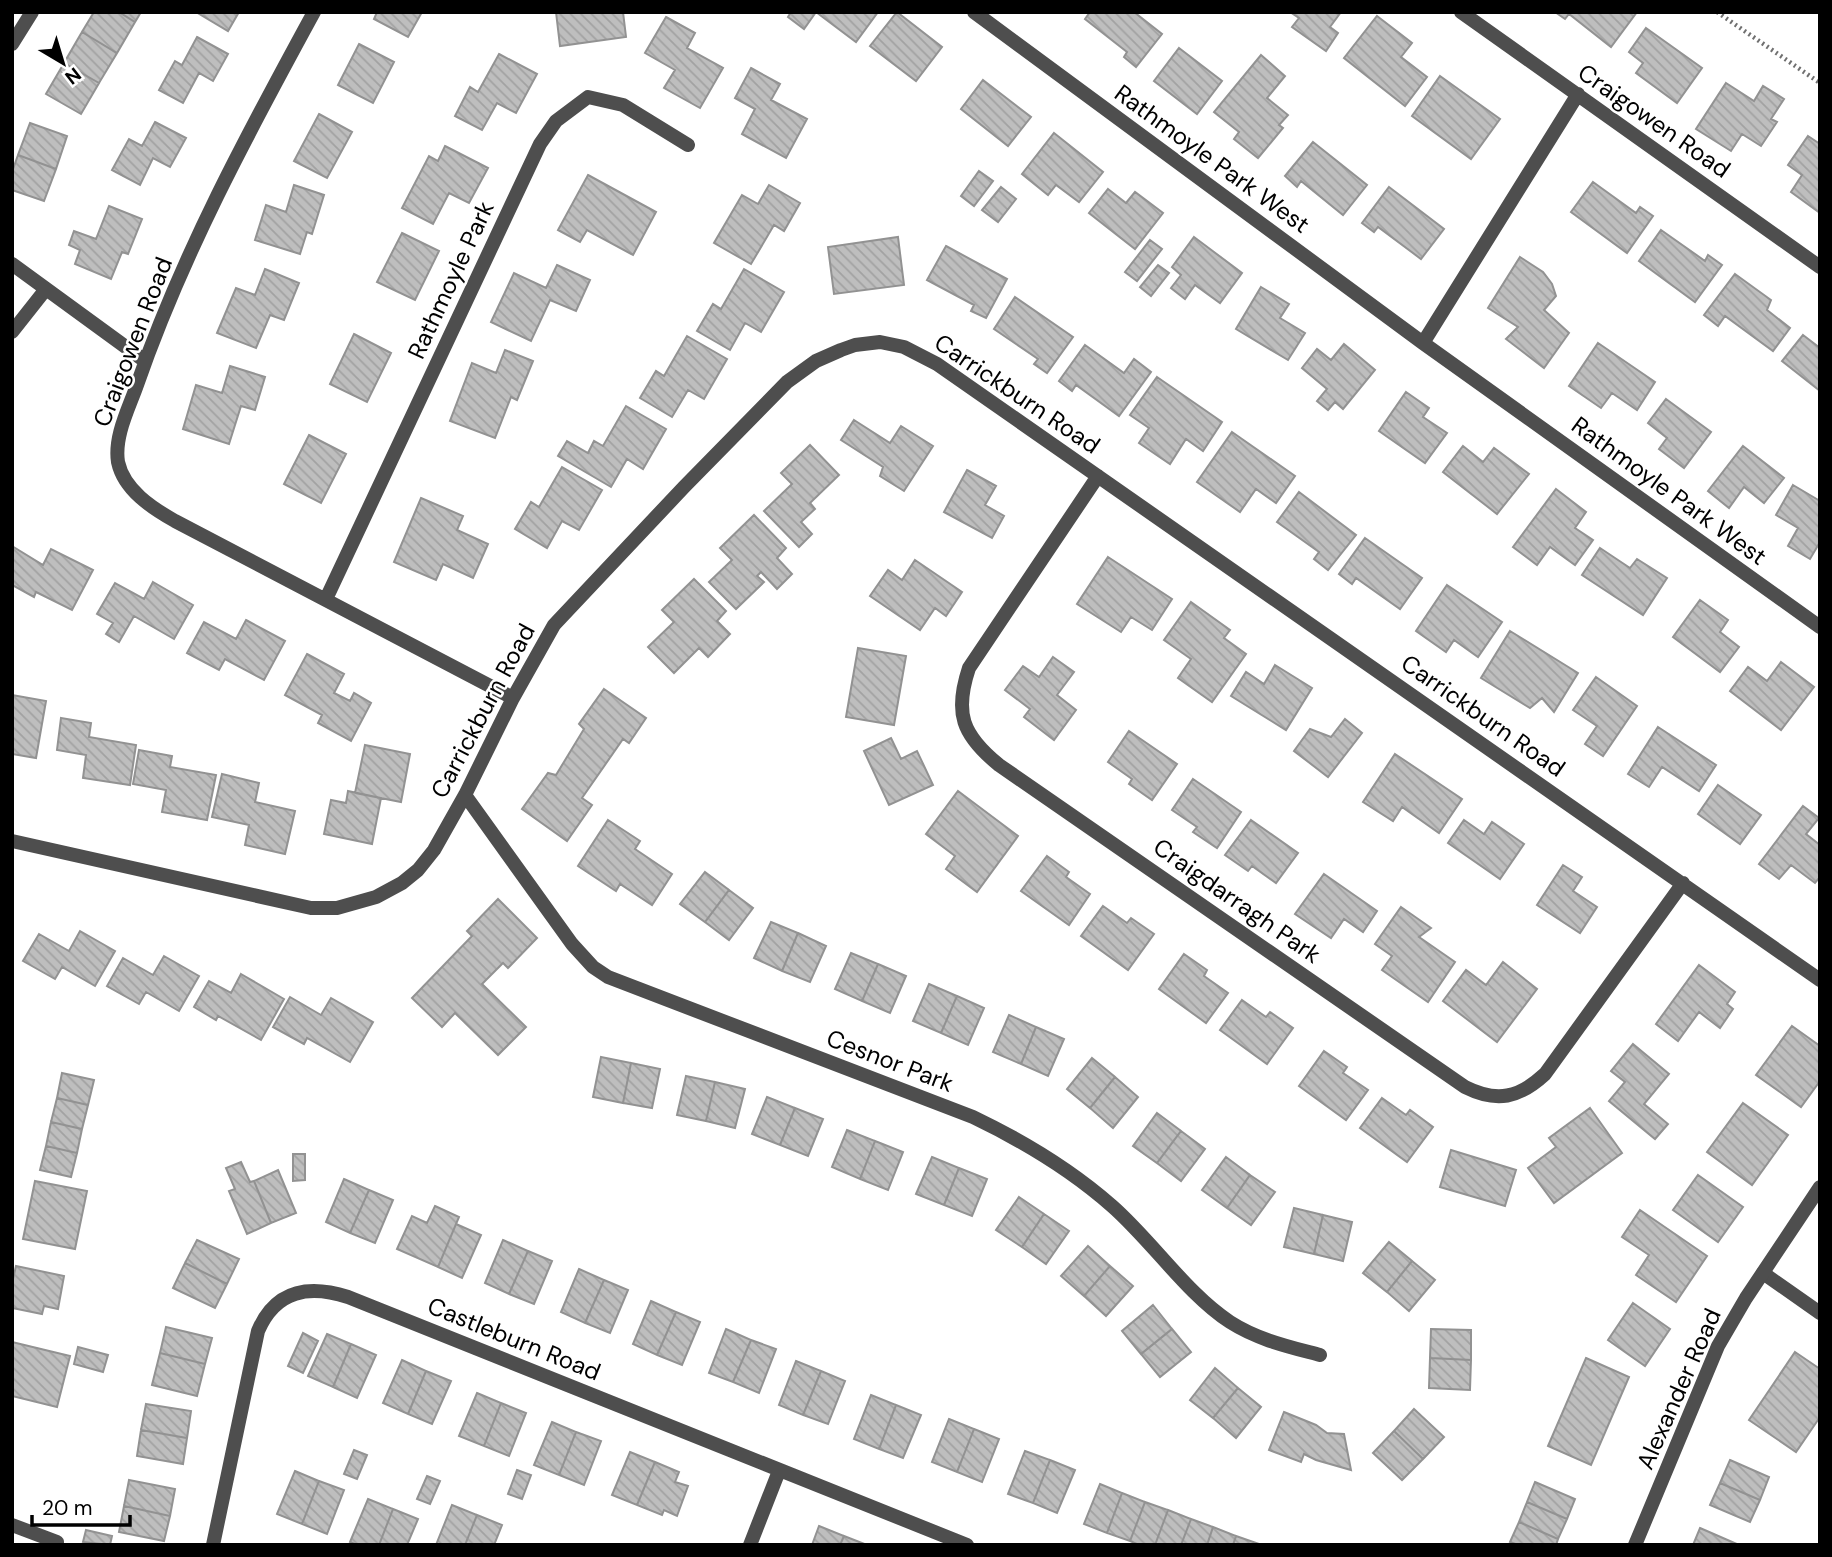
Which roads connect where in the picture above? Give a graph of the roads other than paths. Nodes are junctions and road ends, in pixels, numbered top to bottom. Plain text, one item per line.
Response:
1 (32, 12) edge
2 (314, 12) edge
3 (974, 12) edge
4 (1461, 12) edge
5 (12, 44) edge
6 (1578, 94) junction
7 (688, 145) dead end
8 (12, 264) edge
9 (1820, 267) edge
10 (46, 289) junction
11 (12, 332) edge
12 (1423, 342) junction
13 (145, 361) junction
14 (1098, 476) junction
15 (326, 599) junction
16 (1820, 627) edge
17 (513, 698) junction
18 (465, 795) junction
19 (12, 841) edge
20 (1683, 883) junction
21 (1820, 980) edge
22 (1820, 1187) edge
23 (1763, 1273) junction
24 (1820, 1313) edge
25 (1321, 1355) dead end
26 (779, 1471) junction
27 (12, 1525) edge
28 (57, 1542) dead end
29 (213, 1545) edge
30 (750, 1545) edge
31 (967, 1545) edge
32 (1635, 1545) edge

1 - 5 street
2 - 13 street, Craigowen Road
3 - 12 street, Rathmoyle Park West
4 - 6 street, Craigowen Road
6 - 9 street, Craigowen Road
6 - 12 street
7 - 15 street, Rathmoyle Park
8 - 10 street
10 - 11 street
10 - 13 street
12 - 16 street, Rathmoyle Park West
13 - 15 street, Craigowen Road
14 - 17 street, Carrickburn Road
14 - 20 street, Carrickburn Road
14 - 20 street, Craigdarragh Park
15 - 17 street, Craigowen Road
17 - 18 street, Carrickburn Road
18 - 19 street, Carrickburn Road
18 - 25 street, Cesnor Park
20 - 21 street, Carrickburn Road
22 - 23 street, Alexander Road
23 - 24 street
23 - 32 street, Alexander Road
26 - 29 street, Castleburn Road
26 - 30 street
26 - 31 street, Castleburn Road
27 - 28 street

